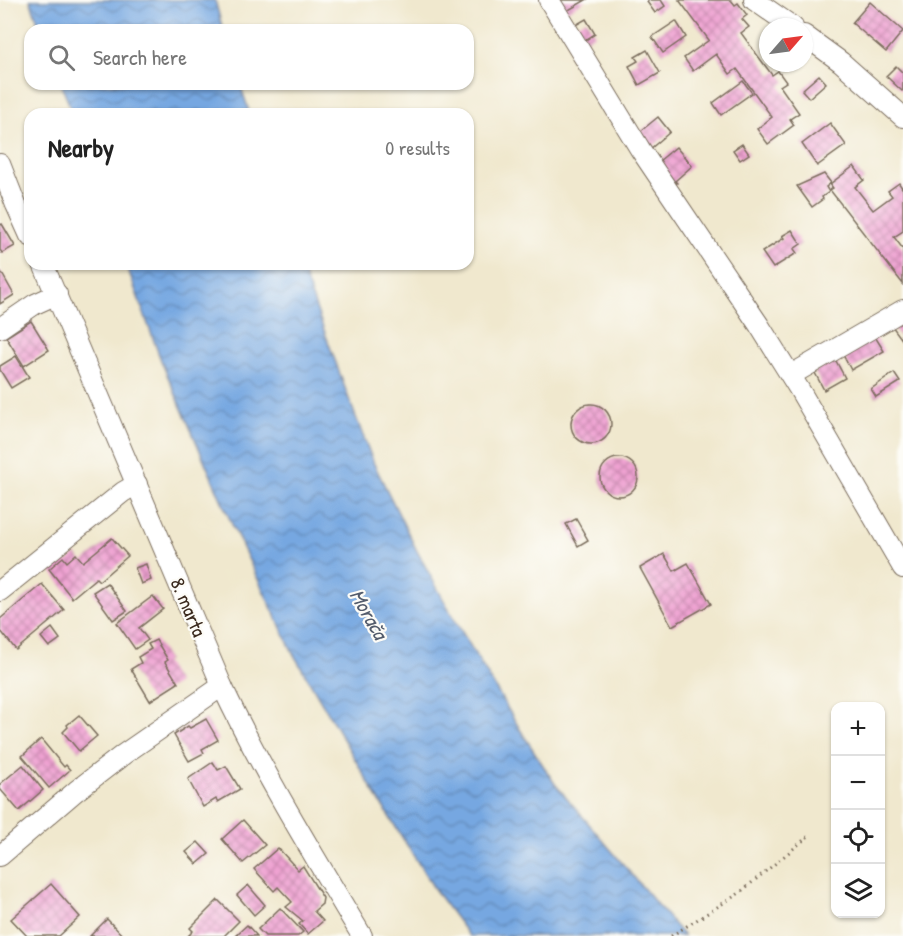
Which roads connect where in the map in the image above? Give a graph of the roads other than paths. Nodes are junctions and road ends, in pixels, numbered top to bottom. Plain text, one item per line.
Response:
1 (549, 0) edge
2 (754, 0) edge
3 (780, 18) edge
4 (813, 42) edge
5 (903, 117) edge
6 (0, 164) edge
7 (8, 209) edge
8 (24, 229) edge
9 (46, 270) edge
10 (57, 294) junction
11 (903, 310) edge
12 (0, 328) edge
13 (791, 375) junction
14 (136, 484) junction
15 (903, 568) edge
16 (0, 591) edge
17 (222, 686) junction
18 (0, 856) edge
19 (362, 936) edge

1 - 13 street
2 - 3 street
4 - 5 street
6 - 7 street
7 - 8 street
9 - 10 street, 8. marta
10 - 12 street
10 - 14 street, 8. marta
11 - 13 street
13 - 15 street
14 - 16 street
14 - 17 street, 8. marta
17 - 18 street
17 - 19 street, 8. marta

